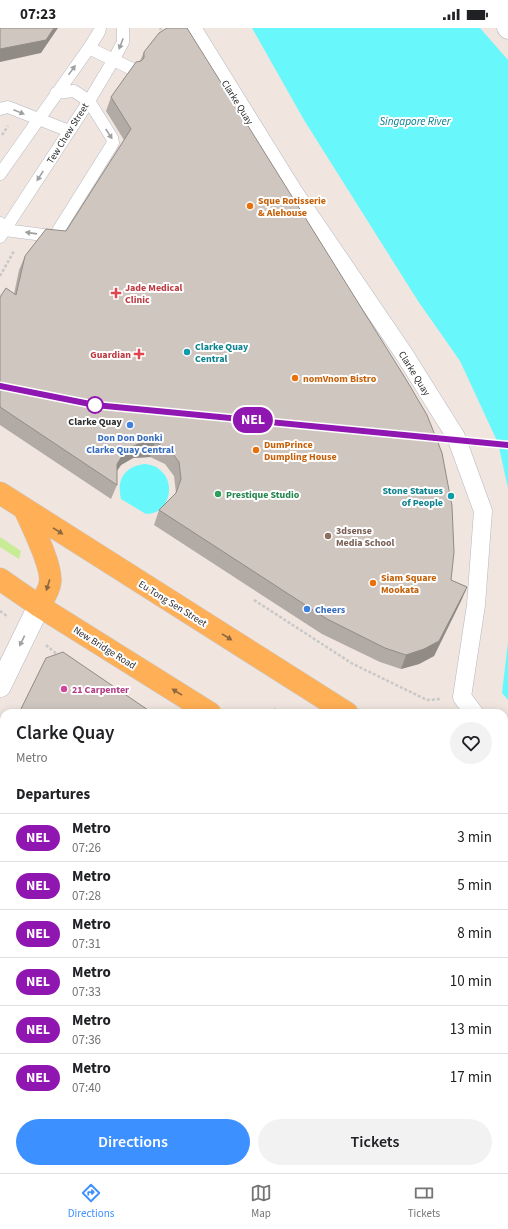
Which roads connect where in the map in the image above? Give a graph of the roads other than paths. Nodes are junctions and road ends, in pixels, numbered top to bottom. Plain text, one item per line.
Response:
1 (100, 28) edge
2 (124, 28) edge
3 (192, 28) edge
4 (506, 28) edge
5 (508, 30) edge
6 (89, 48) junction
7 (114, 59) junction
8 (132, 69) edge
9 (56, 93) junction
10 (89, 101) junction
11 (0, 109) edge
12 (38, 119) junction
13 (69, 131) junction
14 (0, 174) edge
15 (2, 230) edge
16 (0, 493) edge
17 (25, 510) junction
18 (0, 579) edge
19 (39, 606) junction
20 (0, 686) edge
21 (204, 709) edge
22 (341, 709) edge
23 (471, 709) edge

1 - 6 lane
2 -> 7 lane
3 - 23 street, Clarke Quay
4 - 5 street
6 - 7 lane
9 -> 6 lane
7 - 8 lane
7 - 10 lane
9 - 10 lane, Tew Chew Street
9 - 12 lane
10 - 13 lane, Tew Chew Street
10 -> 15 lane
11 -> 12 lane
12 - 13 lane
12 - 14 lane
13 -> 15 lane, Tew Chew Street
16 - 17 main road, Eu Tong Sen Street
17 -> 19 main road
17 -> 22 main road, Eu Tong Sen Street
18 - 19 main road, New Bridge Road
19 -> 20 street
21 -> 19 main road, New Bridge Road

